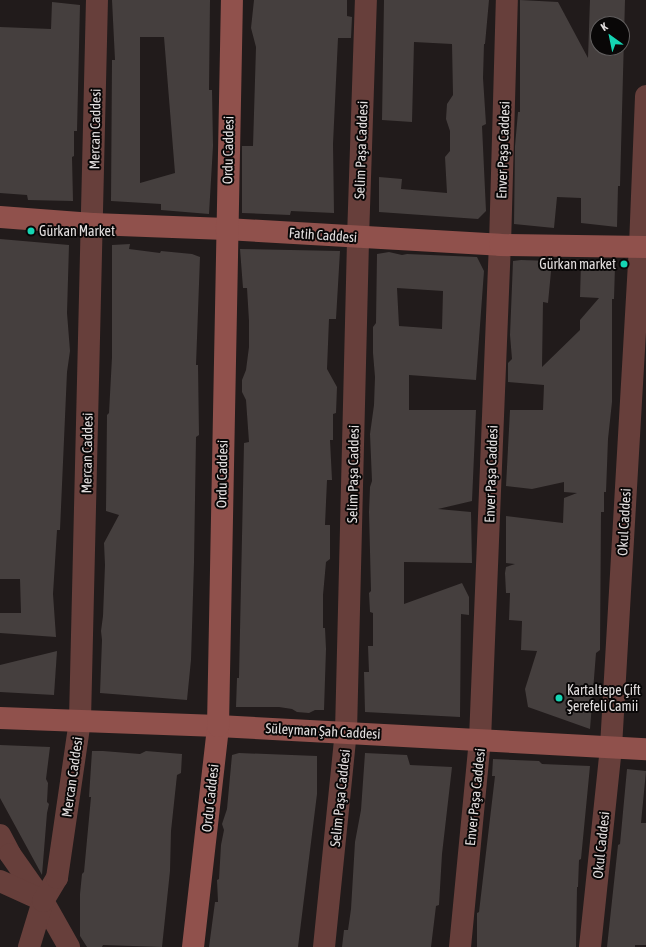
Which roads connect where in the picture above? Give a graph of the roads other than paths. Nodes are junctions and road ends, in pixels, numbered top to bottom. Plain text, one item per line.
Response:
1 (97, 0) edge
2 (232, 0) edge
3 (366, 0) edge
4 (507, 0) edge
5 (646, 96) edge
6 (0, 217) edge
7 (93, 224) junction
8 (226, 228) junction
9 (358, 238) junction
10 (500, 244) junction
11 (643, 247) edge
12 (0, 718) edge
13 (80, 720) junction
14 (218, 726) junction
15 (346, 732) junction
16 (480, 740) junction
17 (611, 747) junction
18 (646, 749) edge
19 (0, 835) edge
20 (0, 881) edge
21 (43, 901) junction
22 (30, 947) edge
23 (69, 947) edge
24 (193, 947) edge
25 (324, 947) edge
26 (460, 947) edge
27 (590, 947) edge

1 - 7 street, Mercan Caddesi
2 - 8 street, Ordu Caddesi
3 - 9 street, Selim Paşa Caddesi
4 - 10 street, Enver Paşa Caddesi
5 - 11 street, Okul Caddesi
6 - 7 street, Fatih Caddesi
7 - 8 street, Fatih Caddesi
7 - 13 street, Mercan Caddesi
8 - 9 street, Fatih Caddesi
8 - 14 street, Ordu Caddesi
9 - 10 street, Fatih Caddesi
9 - 15 street, Selim Paşa Caddesi
10 - 11 street, Fatih Caddesi
10 - 16 street, Enver Paşa Caddesi
11 - 17 street, Okul Caddesi
12 - 13 street, Süleyman Şah Caddesi
13 - 14 street, Süleyman Şah Caddesi
13 - 21 street, Mercan Caddesi
14 - 15 street, Süleyman Şah Caddesi
14 - 24 street, Ordu Caddesi
15 - 16 street, Süleyman Şah Caddesi
15 - 25 street, Selim Paşa Caddesi
16 - 17 street, Süleyman Şah Caddesi
16 - 26 street, Enver Paşa Caddesi
17 - 18 street, Süleyman Şah Caddesi
17 - 27 street, Okul Caddesi
19 - 21 street
20 - 21 street
21 - 22 street, Mercan Caddesi
21 - 23 street

